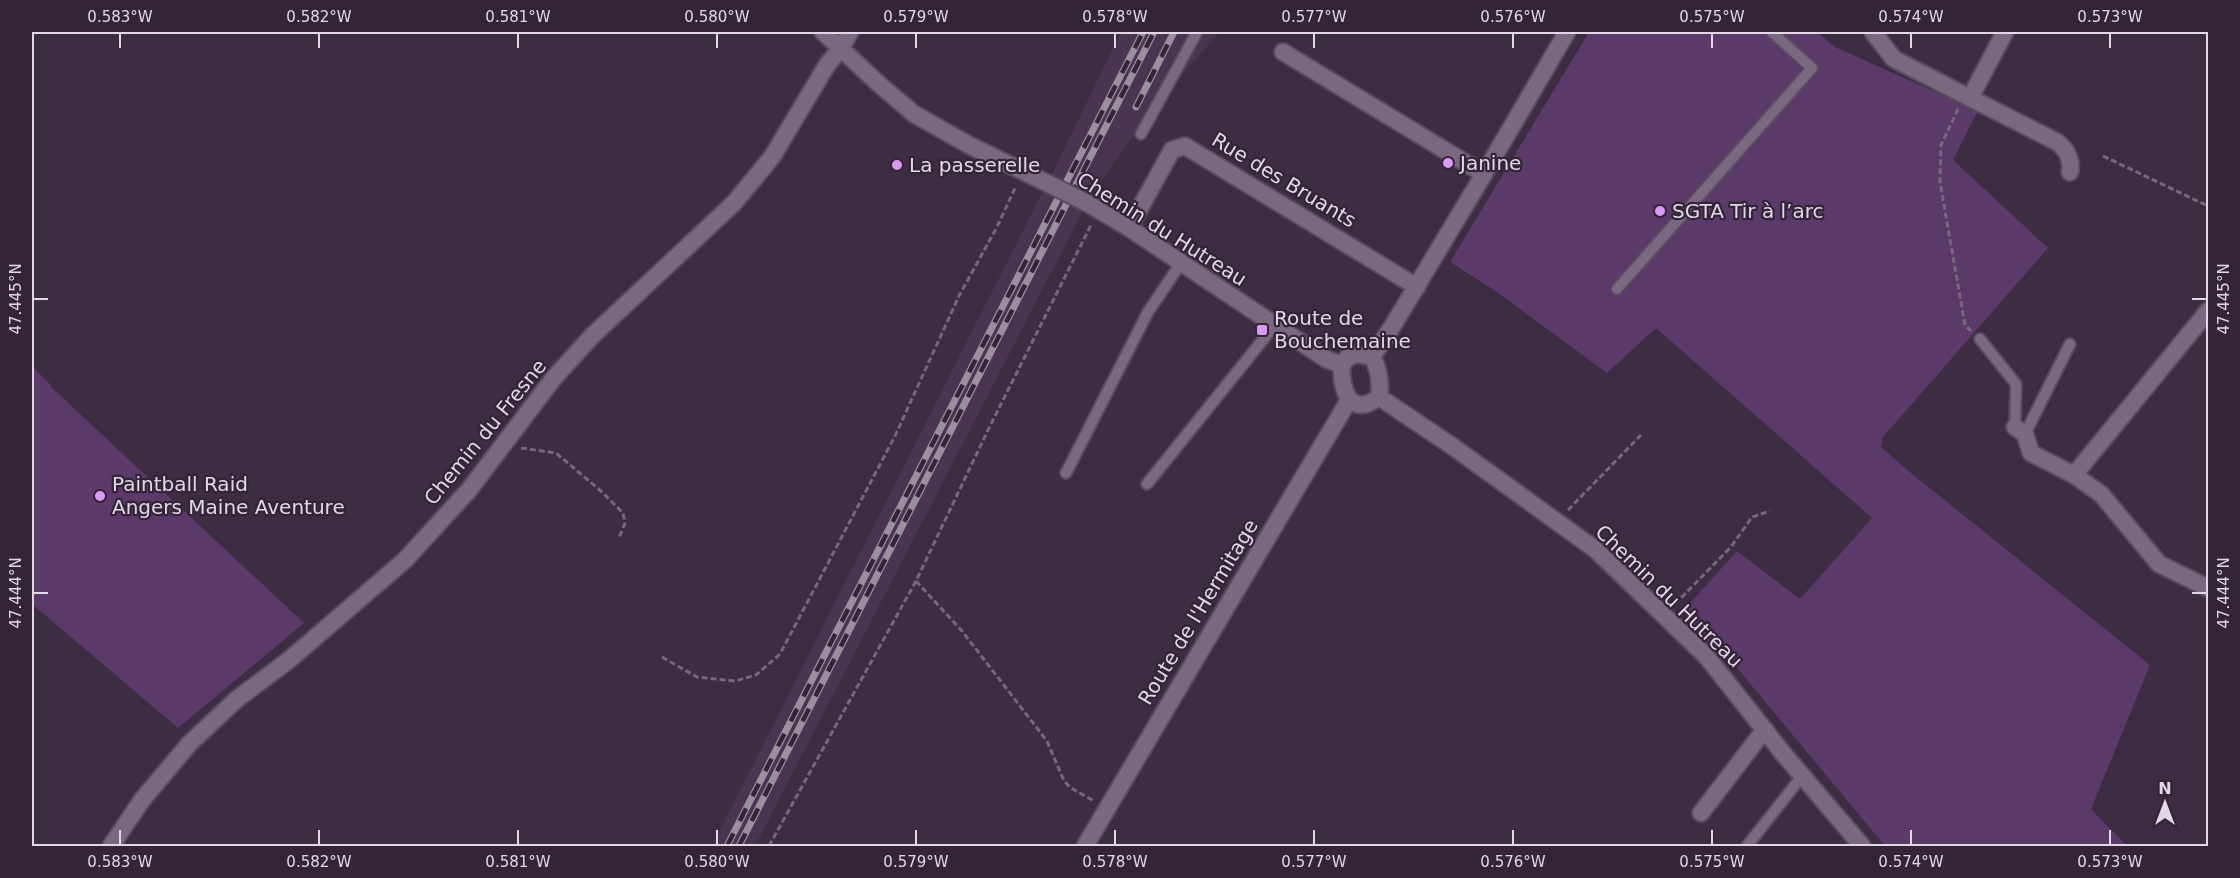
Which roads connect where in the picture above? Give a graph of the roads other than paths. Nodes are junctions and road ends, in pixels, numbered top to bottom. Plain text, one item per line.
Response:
1 (823, 32) edge
2 (850, 32) edge
3 (1197, 32) edge
4 (1567, 32) edge
5 (1772, 32) edge
6 (1873, 32) edge
7 (2004, 32) edge
8 (842, 47) junction
9 (1283, 52) dead end
10 (1965, 101) junction
11 (1141, 134) dead end
12 (2070, 172) dead end
13 (1484, 174) junction
14 (1129, 228) junction
15 (1181, 263) junction
16 (1417, 286) junction
17 (1617, 289) dead end
18 (2208, 311) edge
19 (1274, 326) junction
20 (1980, 339) road end
21 (2070, 344) dead end
22 (1372, 357) junction
23 (1342, 365) junction
24 (1379, 397) junction
25 (1348, 400) junction
26 (2020, 430) junction
27 (1066, 473) dead end
28 (2074, 476) junction
29 (1147, 484) dead end
30 (2208, 588) edge
31 (1766, 731) junction
32 (1802, 776) junction
33 (1701, 813) dead end
34 (111, 846) edge
35 (1085, 846) edge
36 (1747, 846) edge
37 (1862, 846) edge

1 - 8 street, Chemin du Hutreau
2 - 8 street, Chemin du Fresne
3 - 11 lane
4 - 13 street
5 - 17 lane
6 - 10 street
7 - 10 street
8 - 14 street, Chemin du Hutreau, bridge
8 - 34 street, Chemin du Fresne
9 - 13 street
10 - 12 street
13 - 16 street
14 - 15 street, Chemin du Hutreau
14 - 16 street, Rue des Bruants
15 - 19 street, Chemin du Hutreau
15 - 27 lane
16 - 22 street
18 - 28 street
19 - 23 street, Chemin du Hutreau
19 - 29 lane
20 - 26 lane
21 - 26 lane
22 - 23 street
22 - 24 street
23 - 25 street
24 - 25 street
24 - 31 street, Chemin du Hutreau
25 - 35 street, Route de l'Hermitage
26 - 28 street
28 - 30 street
31 - 32 street, Chemin du Hutreau
31 - 33 street
32 - 36 lane
32 - 37 street, Chemin du Hutreau

